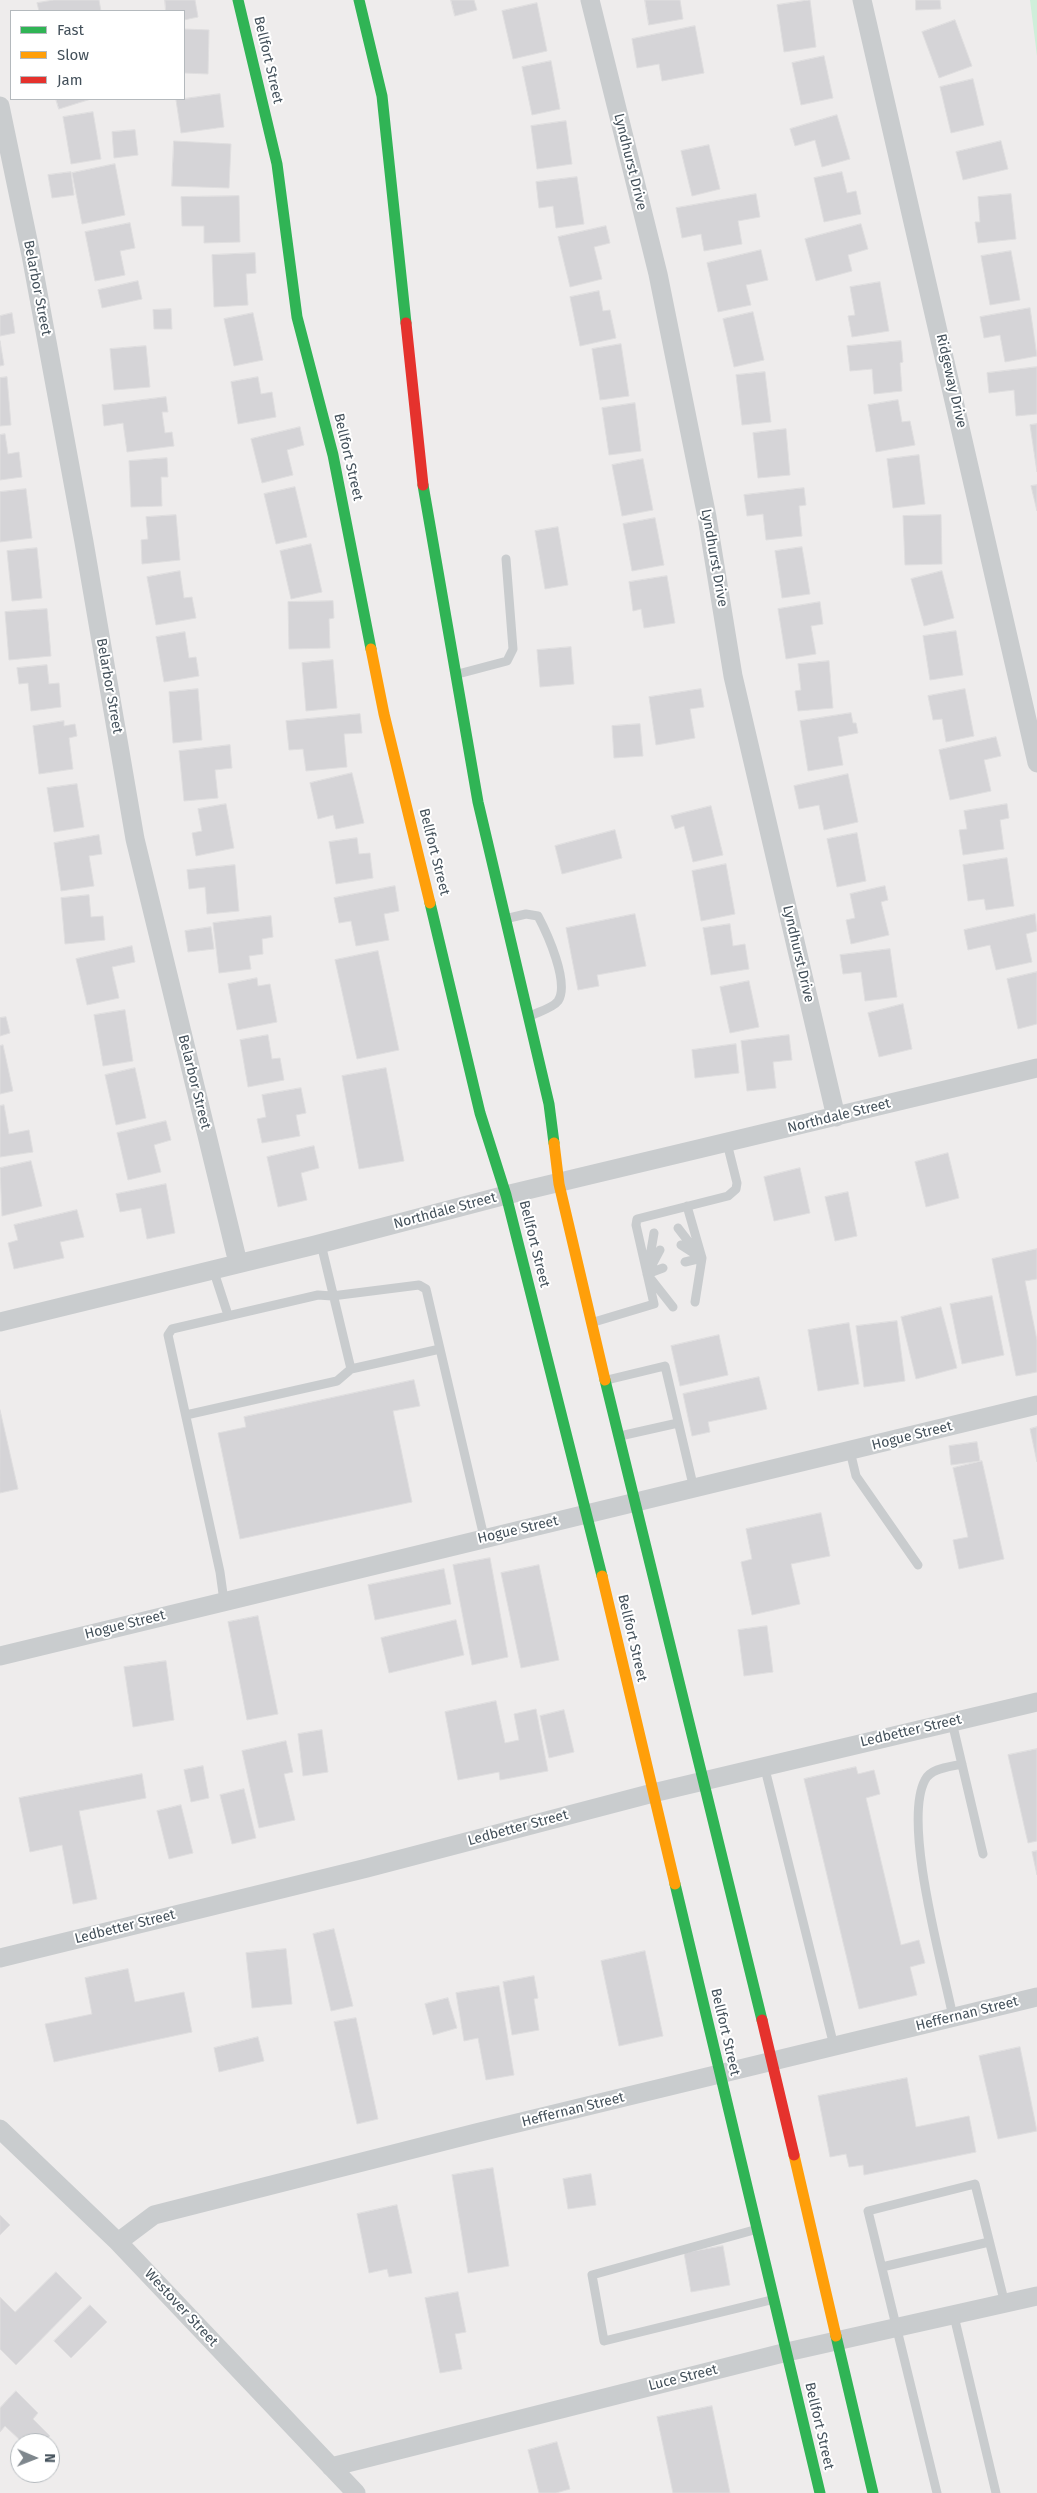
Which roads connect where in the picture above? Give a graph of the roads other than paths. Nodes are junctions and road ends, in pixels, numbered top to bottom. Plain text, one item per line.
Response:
1 (238, 0) edge
2 (360, 0) edge
3 (590, 0) edge
4 (862, 0) edge
5 (0, 106) edge
6 (506, 559) dead end
7 (455, 674) junction
8 (1037, 763) edge
9 (506, 918) junction
10 (529, 1017) junction
11 (1037, 1068) edge
12 (836, 1117) junction
13 (727, 1143) junction
14 (559, 1184) junction
15 (506, 1195) junction
16 (688, 1206) junction
17 (678, 1228) dead end
18 (654, 1233) dead end
19 (321, 1244) junction
20 (681, 1245) dead end
21 (660, 1250) dead end
22 (702, 1258) junction
23 (238, 1262) junction
24 (685, 1262) dead end
25 (663, 1268) dead end
26 (213, 1269) junction
27 (647, 1274) junction
28 (691, 1285) dead end
29 (668, 1290) dead end
30 (332, 1296) junction
31 (695, 1302) dead end
32 (674, 1307) dead end
33 (228, 1316) junction
34 (0, 1322) edge
35 (591, 1322) junction
36 (440, 1349) junction
37 (351, 1369) junction
38 (605, 1380) junction
39 (1037, 1405) edge
40 (186, 1415) junction
41 (678, 1423) junction
42 (618, 1436) junction
43 (850, 1451) junction
44 (694, 1488) junction
45 (633, 1502) junction
46 (587, 1514) junction
47 (484, 1537) junction
48 (918, 1565) dead end
49 (224, 1601) junction
50 (0, 1656) edge
51 (1037, 1702) edge
52 (952, 1722) junction
53 (962, 1764) junction
54 (764, 1765) junction
55 (704, 1780) junction
56 (653, 1793) junction
57 (983, 1854) dead end
58 (0, 1958) edge
59 (1037, 1997) edge
60 (954, 2017) junction
61 (834, 2046) junction
62 (772, 2061) junction
63 (720, 2074) junction
64 (0, 2129) edge
65 (757, 2229) junction
66 (118, 2242) junction
67 (990, 2242) junction
68 (882, 2267) junction
69 (1037, 2296) edge
70 (774, 2300) junction
71 (1005, 2304) junction
72 (954, 2316) junction
73 (898, 2328) junction
74 (838, 2341) junction
75 (786, 2352) junction
76 (331, 2467) junction
77 (356, 2493) edge
78 (820, 2493) edge
79 (873, 2493) edge
80 (937, 2493) edge
81 (996, 2493) edge

1 - 15 main road, Bellfort Street
2 - 7 main road
3 - 12 street, Lyndhurst Drive
4 - 8 street, Ridgeway Drive
5 - 23 street, Belarbor Street
6 - 7 lane
7 - 9 main road
9 - 10 main road
9 - 10 lane
10 - 14 main road
11 - 12 street, Northdale Street
12 - 13 street, Northdale Street
13 - 14 street, Northdale Street
13 - 16 lane
14 - 15 street, Northdale Street
14 - 35 main road
15 - 19 street, Northdale Street
15 - 46 main road, Bellfort Street
16 - 22 lane
16 - 27 lane
17 - 22 lane
18 - 27 lane
19 - 23 street, Northdale Street
19 - 30 lane
20 - 22 lane
21 - 27 lane
22 - 24 lane
22 - 28 lane
22 - 31 lane
23 - 26 street, Northdale Street
25 - 27 lane
26 - 33 lane
26 - 34 street, Northdale Street
27 - 29 lane
27 - 32 lane
27 - 35 lane
30 - 33 lane
30 - 36 lane
30 - 37 lane
33 - 40 lane
35 - 38 main road
36 - 37 lane
36 - 47 lane
37 - 40 lane
38 - 41 lane
38 - 42 main road
39 - 43 street, Hogue Street
40 - 49 lane
41 - 42 lane
41 - 44 lane
42 - 45 main road
43 - 44 street, Hogue Street
43 - 48 lane
44 - 45 street, Hogue Street
45 - 46 street, Hogue Street
45 - 55 main road
46 - 47 street, Hogue Street
46 - 56 main road, Bellfort Street
47 - 49 street, Hogue Street
49 - 50 street, Hogue Street
51 - 52 street, Ledbetter Street
52 - 53 lane
52 - 54 street, Ledbetter Street
53 - 57 lane
53 - 60 lane
54 - 55 street, Ledbetter Street
54 - 61 lane
55 - 56 street, Ledbetter Street
55 - 62 main road
56 - 58 street, Ledbetter Street
56 - 63 main road, Bellfort Street
59 - 60 street, Heffernan Street
60 - 61 street, Heffernan Street
61 - 62 street, Heffernan Street
62 - 63 street, Heffernan Street
62 - 74 main road
63 - 65 main road, Bellfort Street
63 - 66 street, Heffernan Street
64 - 66 street, Westover Street
65 - 70 main road, Bellfort Street
65 - 70 lane
66 - 76 street, Westover Street
67 - 68 lane
67 - 68 lane
67 - 71 lane
68 - 73 lane
69 - 71 street, Luce Street
70 - 75 main road, Bellfort Street
71 - 72 street, Luce Street
72 - 73 street, Luce Street
72 - 81 lane
73 - 74 street, Luce Street
73 - 80 lane
74 - 75 street, Luce Street
74 - 79 main road
75 - 76 street, Luce Street
75 - 78 main road, Bellfort Street
76 - 77 street, Westover Street

